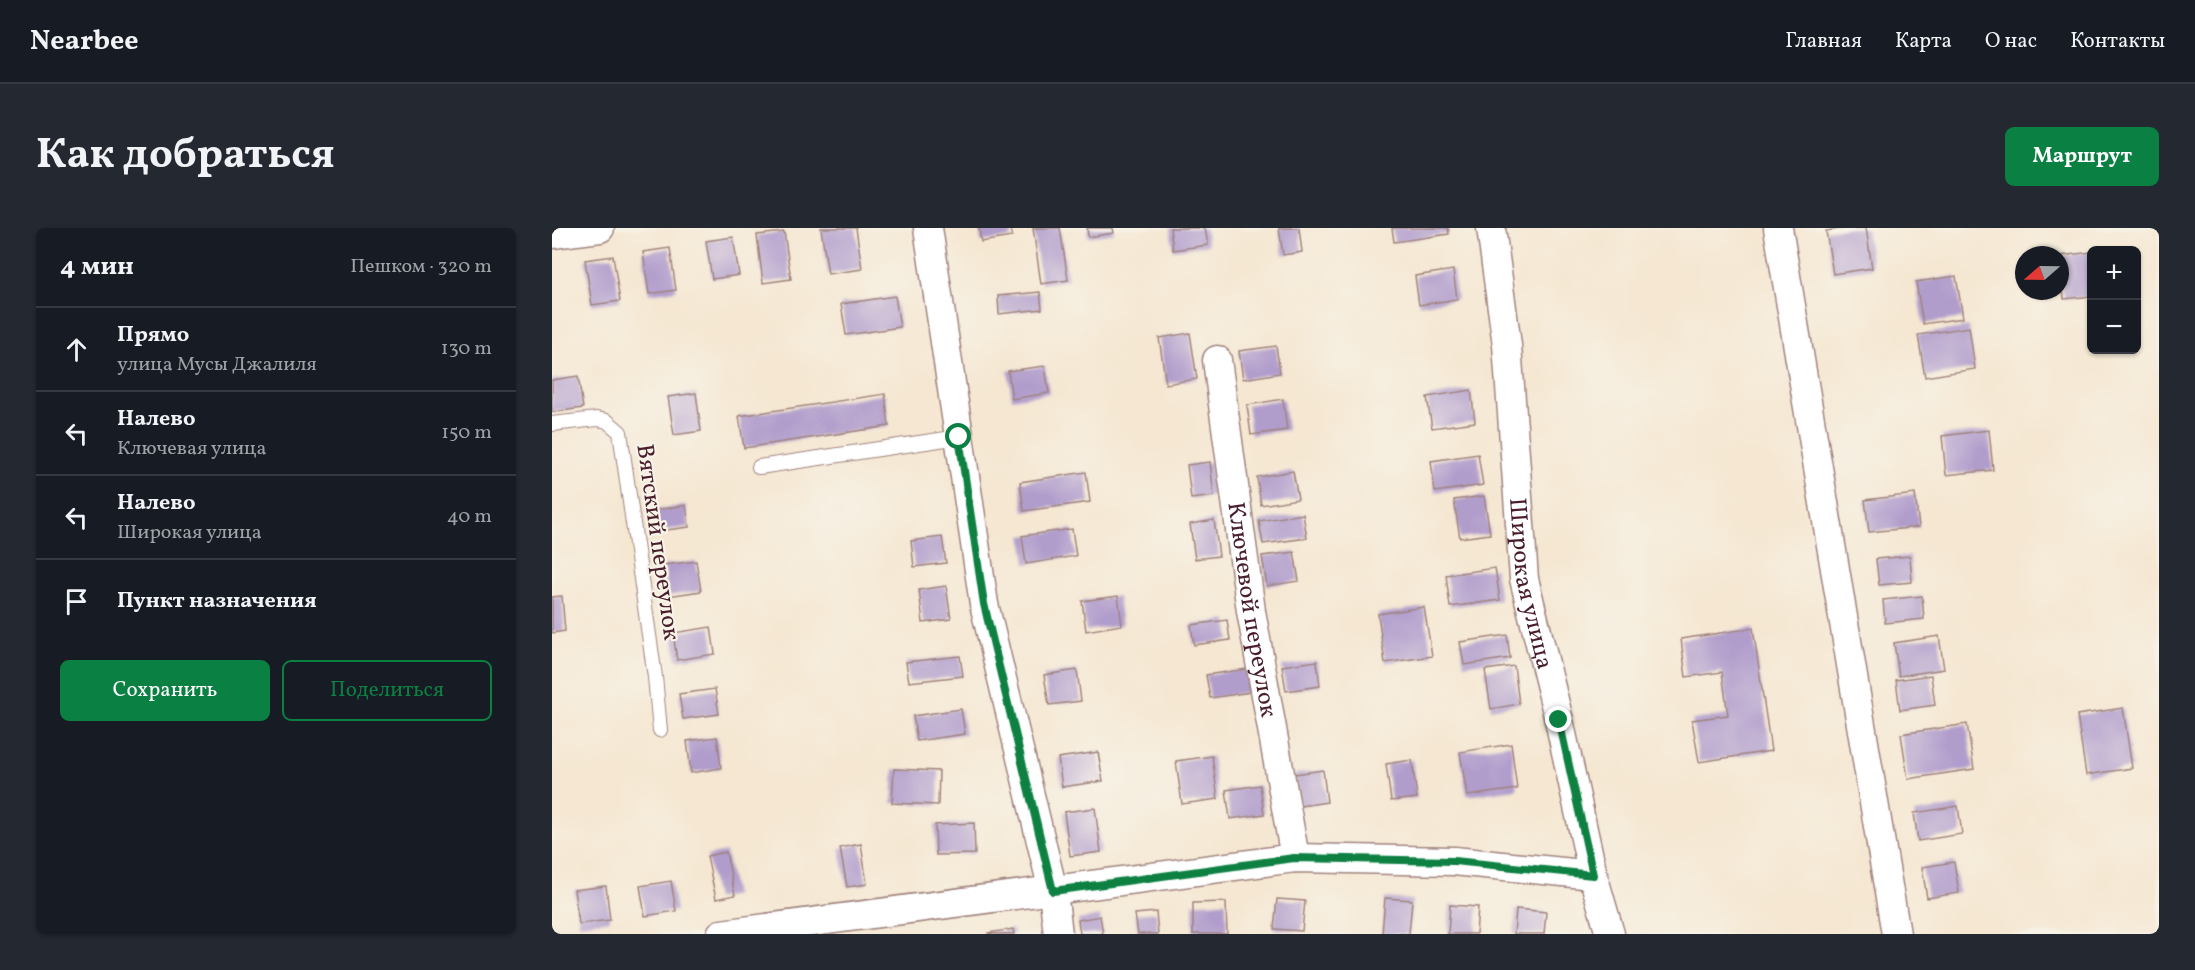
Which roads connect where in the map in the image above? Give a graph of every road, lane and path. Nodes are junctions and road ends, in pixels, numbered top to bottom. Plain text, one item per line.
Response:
1 (600, 228) edge
2 (928, 228) edge
3 (1491, 228) edge
4 (1778, 228) edge
5 (552, 234) edge
6 (1217, 360) dead end
7 (552, 424) edge
8 (959, 437) junction
9 (759, 467) dead end
10 (660, 730) dead end
11 (1294, 858) junction
12 (1593, 875) junction
13 (1053, 891) junction
14 (721, 934) edge
15 (1058, 934) edge
16 (1610, 934) edge
17 (1896, 934) edge

1 - 5 street
2 - 8 street
3 - 12 street, Широкая улица
4 - 17 street
6 - 11 street, Ключевой переулок
7 - 10 lane, Вятский переулок
8 - 9 lane
8 - 13 street
11 - 12 street
11 - 13 street
12 - 16 street, Широкая улица
13 - 14 street
13 - 15 street

